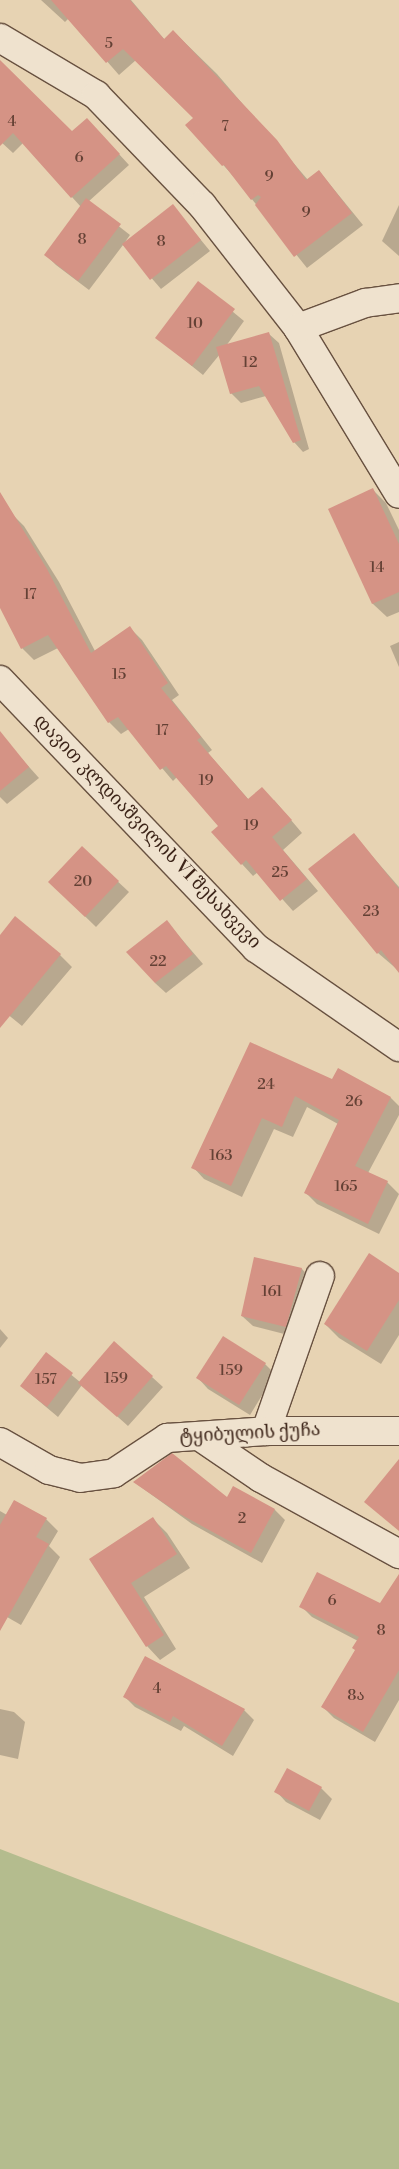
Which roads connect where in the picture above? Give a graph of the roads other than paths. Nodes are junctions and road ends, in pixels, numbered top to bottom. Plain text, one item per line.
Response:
1 (0, 38) edge
2 (399, 298) edge
3 (298, 328) junction
4 (399, 494) edge
5 (0, 680) edge
6 (399, 1047) edge
7 (320, 1276) dead end
8 (399, 1430) edge
9 (266, 1431) junction
10 (200, 1436) junction
11 (0, 1442) edge
12 (399, 1554) edge

1 - 3 street
2 - 3 street
3 - 4 street
5 - 6 street, დავით კლდიაშვილის VI შესახვევი
7 - 9 street
8 - 9 street, ტყიბულის ქუჩა
9 - 10 street, ტყიბულის ქუჩა
10 - 11 street, ტყიბულის ქუჩა
10 - 12 street

